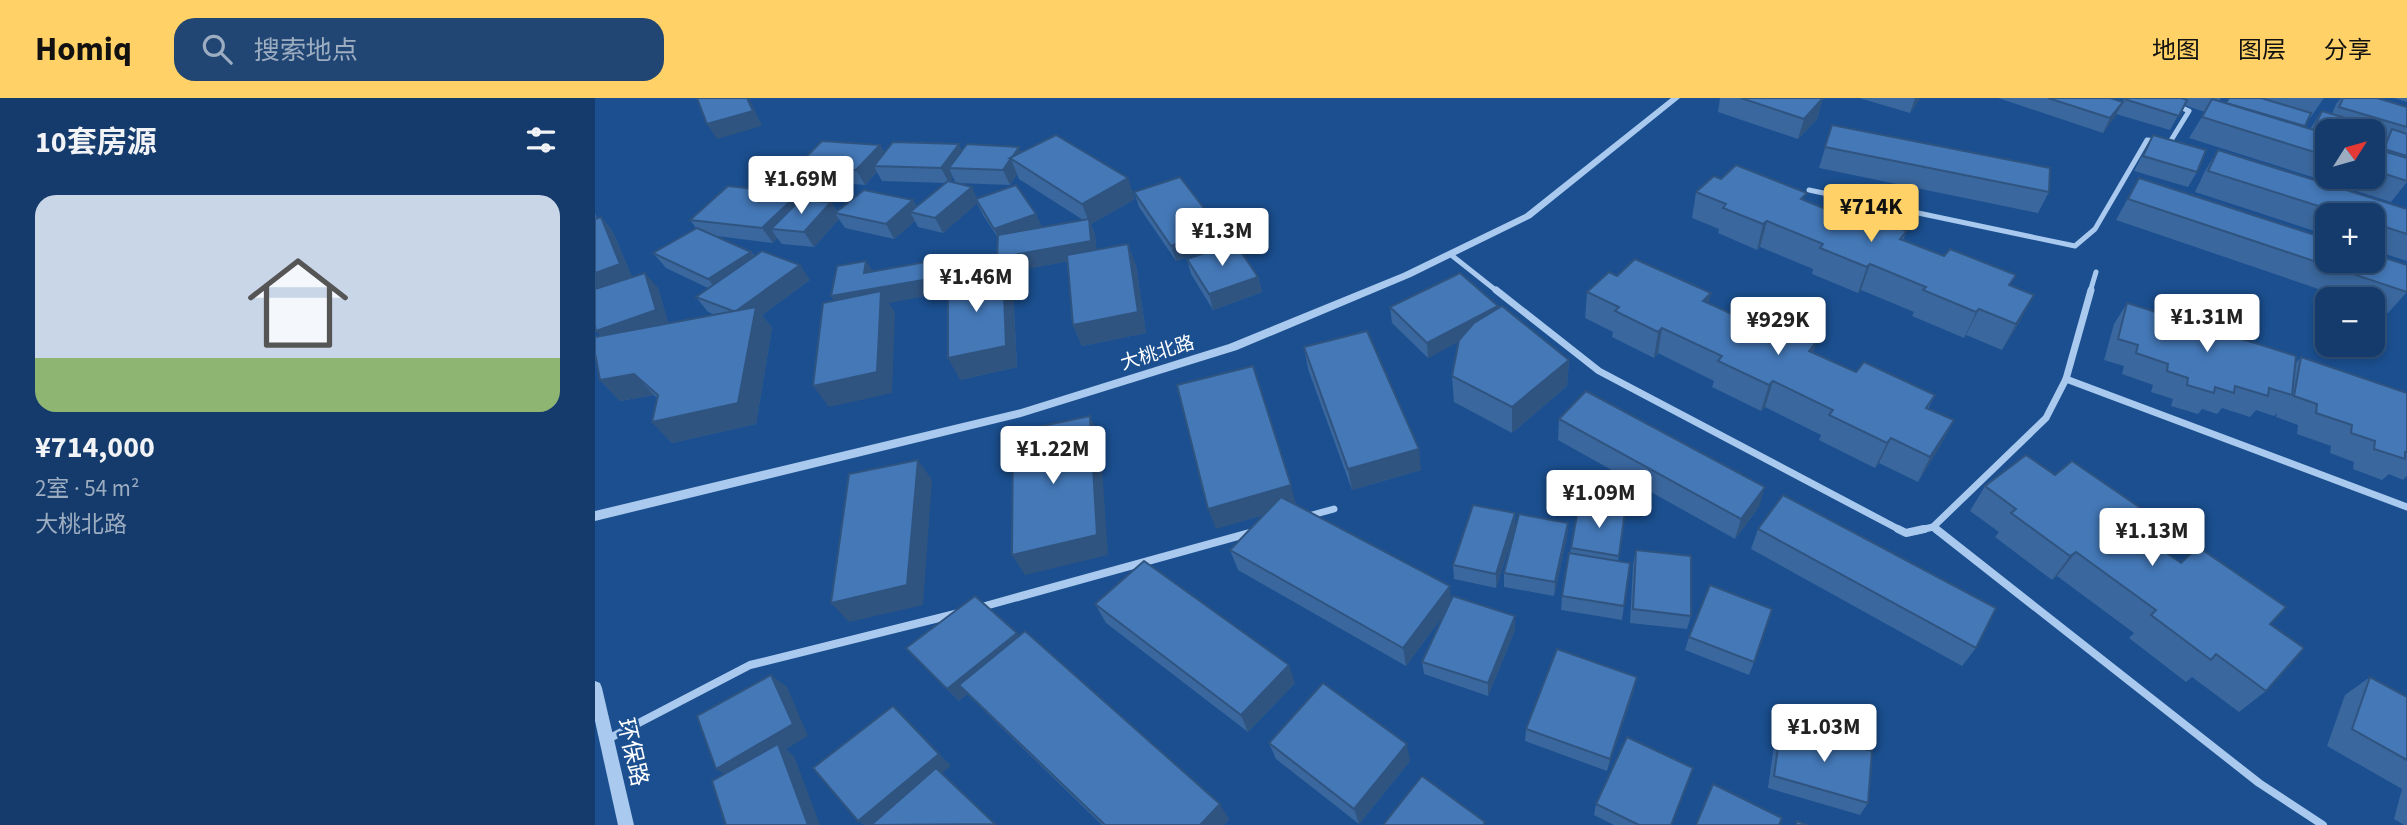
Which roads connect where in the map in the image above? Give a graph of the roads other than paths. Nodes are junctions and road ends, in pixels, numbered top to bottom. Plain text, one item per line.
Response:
1 (1676, 98) edge
2 (2160, 98) edge
3 (1809, 190) dead end
4 (1450, 254) junction
5 (2096, 272) dead end
6 (2066, 379) junction
7 (2407, 507) edge
8 (1334, 509) dead end
9 (595, 516) edge
10 (1294, 520) edge
11 (1268, 527) edge
12 (1933, 527) junction
13 (595, 688) edge
14 (607, 739) junction
15 (626, 825) edge
16 (2323, 825) edge

1 - 4 street, 大桃北路
2 - 3 street
4 - 9 street, 大桃北路
4 - 12 street
5 - 6 street
6 - 7 street
6 - 12 street
8 - 10 street
11 - 14 street
12 - 16 street
13 - 14 street, 环保路
14 - 15 street, 环保路

